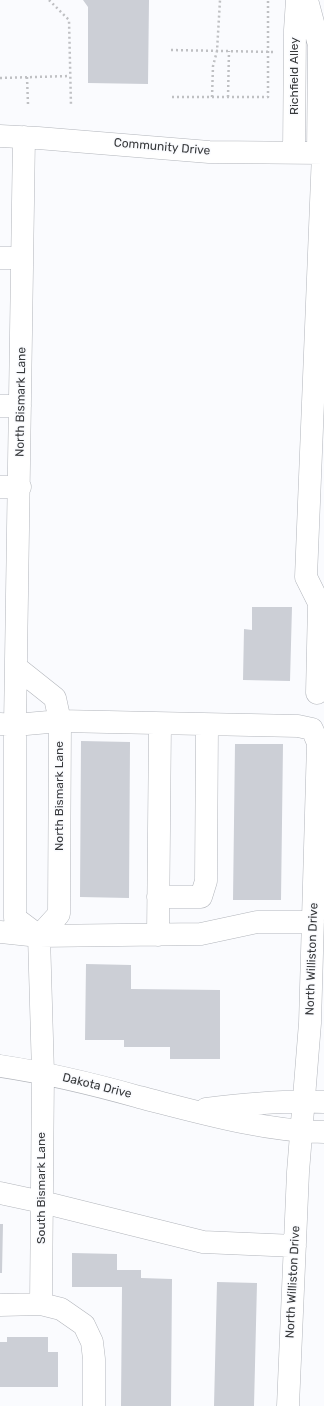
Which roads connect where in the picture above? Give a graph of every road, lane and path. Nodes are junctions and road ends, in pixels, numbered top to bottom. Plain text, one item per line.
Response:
1 (49, 0) edge
2 (220, 0) edge
3 (268, 0) edge
4 (297, 0) edge
5 (307, 0) edge
6 (171, 50) dead end
7 (217, 51) junction
8 (229, 51) junction
9 (268, 51) junction
10 (70, 76) junction
11 (27, 77) junction
12 (0, 78) edge
13 (172, 97) dead end
14 (212, 97) junction
15 (228, 97) junction
16 (28, 104) dead end
17 (71, 106) dead end
18 (0, 136) edge
19 (24, 137) junction
20 (294, 152) junction
21 (322, 153) edge
22 (0, 258) edge
23 (22, 258) junction
24 (10, 406) edge
25 (10, 487) edge
26 (16, 667) junction
27 (317, 692) dead end
28 (60, 721) junction
29 (8, 724) edge
30 (160, 724) junction
31 (207, 725) junction
32 (158, 897) junction
33 (313, 922) junction
34 (0, 932) edge
35 (158, 935) junction
36 (39, 936) junction
37 (0, 1066) edge
38 (43, 1073) junction
39 (314, 1101) edge
40 (193, 1111) junction
41 (300, 1132) junction
42 (324, 1132) edge
43 (0, 1193) edge
44 (42, 1202) junction
45 (295, 1246) junction
46 (41, 1304) junction
47 (0, 1305) edge
48 (94, 1406) edge
49 (288, 1406) edge

1 - 10 path
2 - 7 path
3 - 9 path
4 - 20 street, Richfield Alley
5 - 21 street, Richfield Alley
6 - 7 path
7 - 8 path
7 - 14 path
8 - 9 path
8 - 15 path
9 - 15 path
10 - 11 path
10 - 17 path
11 - 12 path
11 - 16 path
13 - 14 path
14 - 15 path
18 - 19 street, Community Drive
19 - 20 street, Community Drive
19 - 23 street, North Bismark Lane
20 - 21 street, Community Drive
21 - 27 street, Richfield Alley
22 - 23 street
23 - 24 street, North Bismark Lane
24 - 25 street, North Bismark Lane
25 - 26 street, North Bismark Lane
26 - 28 street, North Bismark Lane
26 - 29 street, North Bismark Lane
28 - 29 street, North Williston Drive
28 - 30 street, North Williston Drive
28 - 36 street, North Bismark Lane
29 - 36 street, North Bismark Lane
30 - 31 street, North Williston Drive
30 - 32 street
31 - 32 street
31 - 33 street, North Williston Drive
32 - 35 street
33 - 35 street
33 - 39 street, North Williston Drive
34 - 36 street
35 - 36 street
36 - 38 street
37 - 38 street, Dakota Drive
38 - 40 street, Dakota Drive
38 - 44 street, South Bismark Lane
39 - 40 street, Dakota Drive
39 - 41 street, North Williston Drive
40 - 41 street, Dakota Drive
41 - 42 street, Dakota Drive
41 - 45 street, North Williston Drive
43 - 44 street
44 - 45 street
44 - 46 street, South Bismark Lane
45 - 49 street, North Williston Drive
46 - 47 street
46 - 48 street

